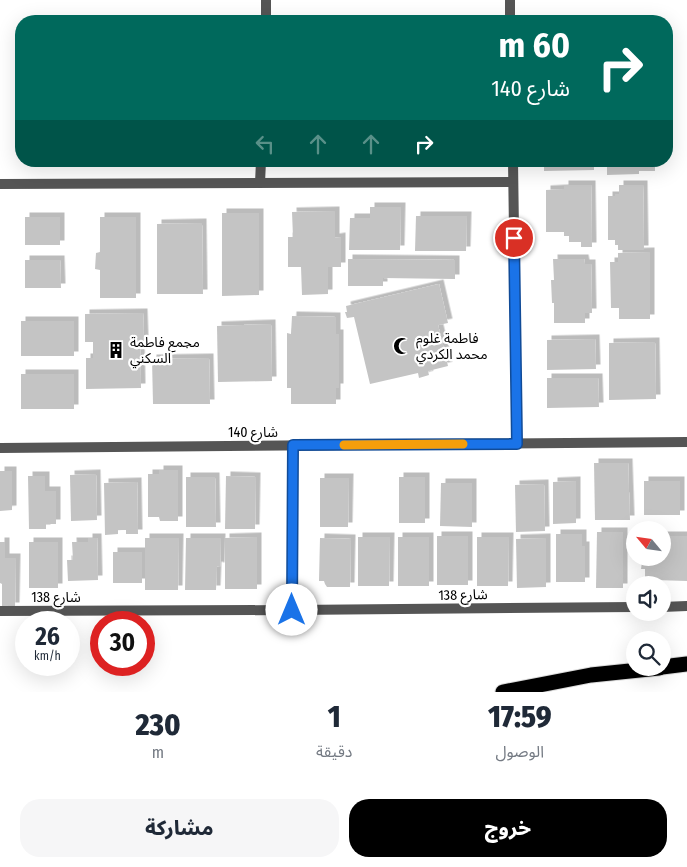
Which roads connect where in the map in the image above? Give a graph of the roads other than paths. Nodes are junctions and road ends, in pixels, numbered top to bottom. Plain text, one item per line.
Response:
1 (266, 0) edge
2 (510, 0) edge
3 (266, 15) edge
4 (510, 15) edge
5 (261, 167) edge
6 (513, 167) edge
7 (513, 182) junction
8 (260, 183) junction
9 (0, 184) edge
10 (687, 442) edge
11 (517, 444) junction
12 (293, 445) junction
13 (0, 448) edge
14 (687, 606) edge
15 (626, 607) edge
16 (671, 607) edge
17 (292, 610) junction
18 (0, 611) edge
19 (687, 664) edge
20 (671, 666) edge
21 (626, 671) edge
22 (503, 692) edge

1 - 3 street
2 - 4 street
5 - 8 street
6 - 7 street
7 - 8 street
7 - 11 street
8 - 9 street
10 - 11 street, شارع 140
11 - 12 street, شارع 140
12 - 13 street, شارع 140
12 - 17 street
14 - 16 street
15 - 17 street, شارع 138
17 - 18 street, شارع 138
19 - 20 highway
21 - 22 highway

